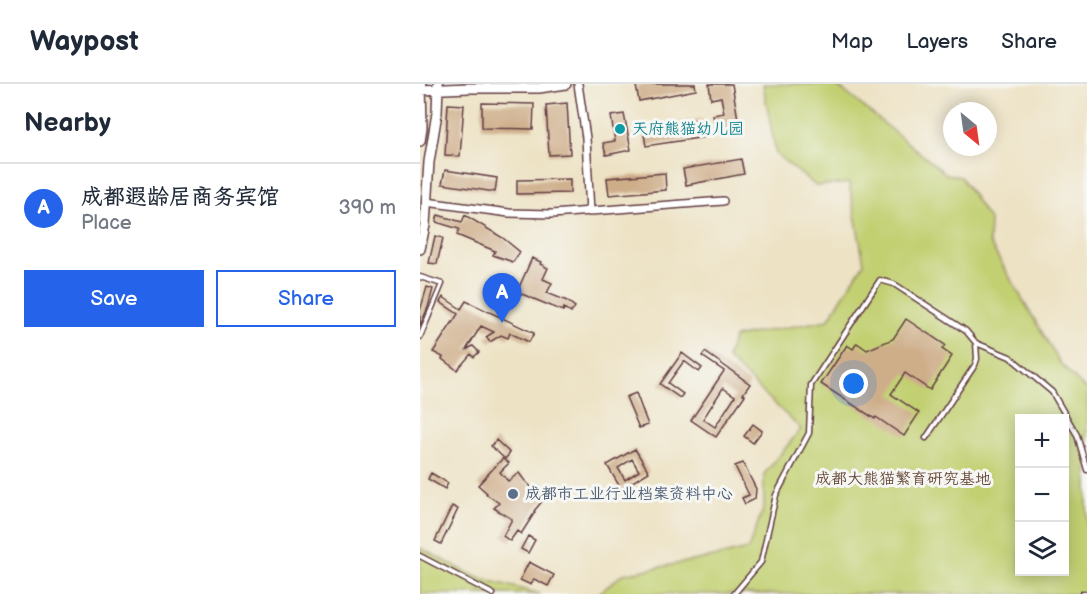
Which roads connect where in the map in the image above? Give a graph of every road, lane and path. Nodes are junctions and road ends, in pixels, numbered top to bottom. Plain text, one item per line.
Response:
1 (566, 84) edge
2 (578, 84) edge
3 (438, 86) edge
4 (421, 88) edge
5 (420, 141) edge
6 (723, 201) dead end
7 (426, 202) junction
8 (590, 212) junction
9 (420, 249) edge
10 (420, 277) edge
11 (420, 337) edge
12 (976, 343) junction
13 (926, 438) dead end
14 (1087, 470) edge
15 (420, 556) edge
16 (493, 594) edge
17 (734, 594) edge

1 - 3 street
2 - 8 street
3 - 4 street
3 - 7 street
4 - 5 street
6 - 8 street
7 - 8 street
7 - 9 street
10 - 11 lane
12 - 13 lane
12 - 14 lane
12 - 17 lane
15 - 16 lane

